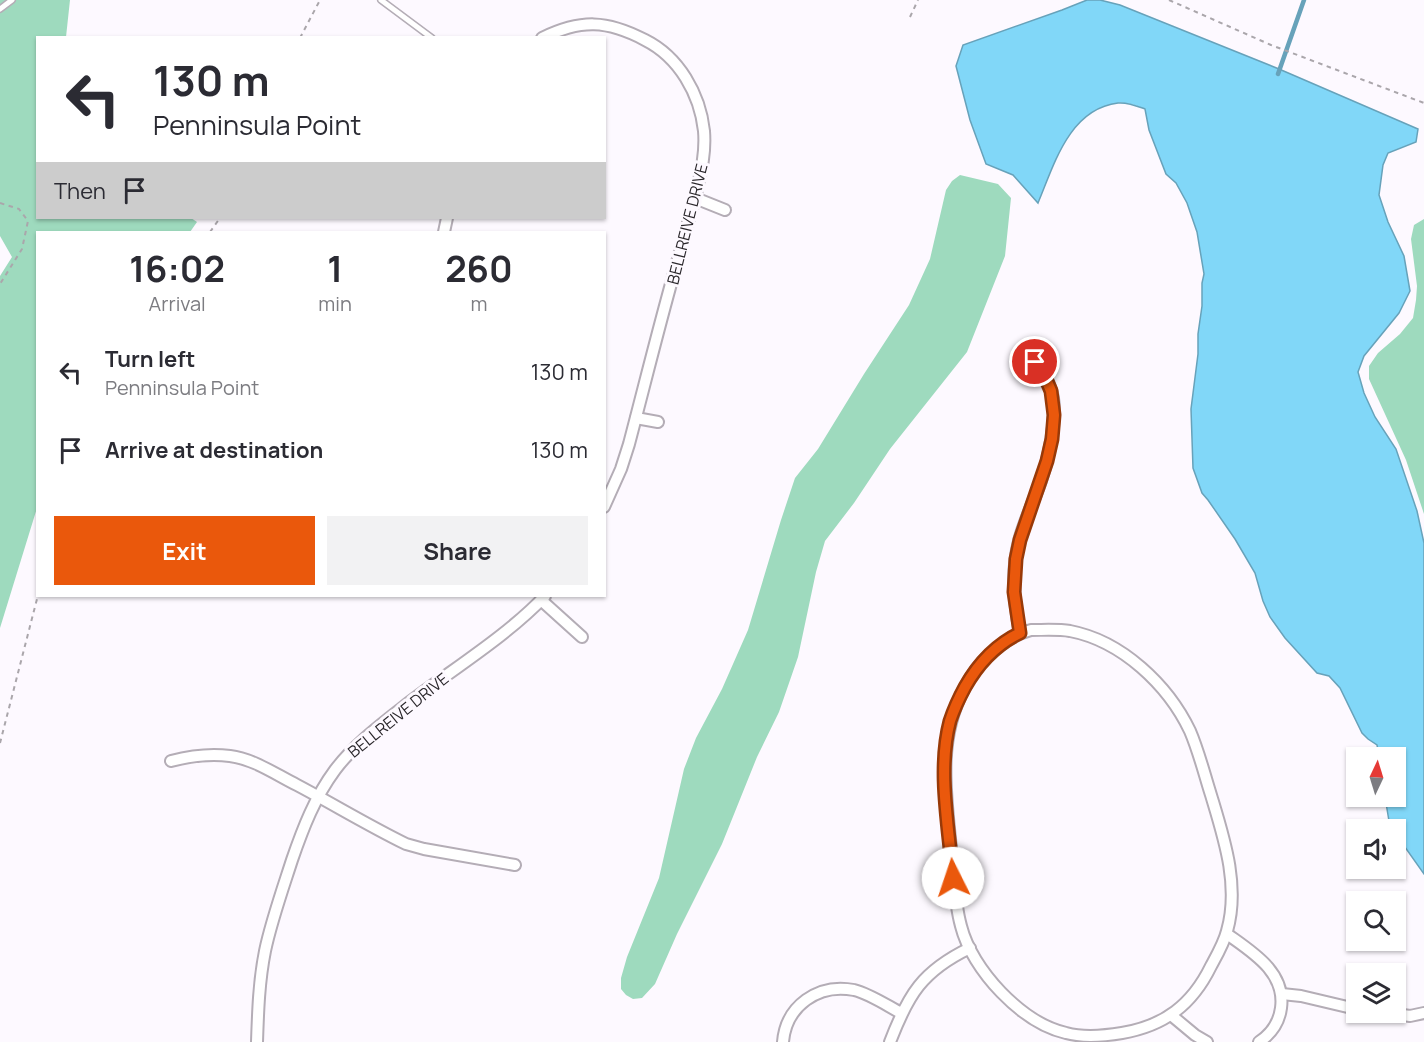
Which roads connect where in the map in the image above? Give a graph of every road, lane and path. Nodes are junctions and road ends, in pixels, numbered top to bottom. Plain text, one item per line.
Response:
1 (12, 0) edge
2 (320, 0) edge
3 (381, 0) edge
4 (918, 0) edge
5 (1169, 0) edge
6 (0, 9) edge
7 (910, 17) dead end
8 (301, 36) edge
9 (429, 36) edge
10 (547, 36) edge
11 (1424, 103) edge
12 (695, 198) junction
13 (0, 203) edge
14 (725, 210) dead end
15 (0, 284) edge
16 (1035, 362) dead end
17 (636, 418) junction
18 (658, 422) dead end
19 (608, 496) edge
20 (37, 597) edge
21 (543, 598) edge
22 (1020, 633) junction
23 (582, 637) dead end
24 (0, 743) edge
25 (171, 761) dead end
26 (318, 796) junction
27 (515, 865) dead end
28 (1227, 934) junction
29 (970, 948) junction
30 (1281, 994) junction
31 (1346, 1007) edge
32 (901, 1013) junction
33 (1424, 1013) edge
34 (1171, 1015) junction
35 (1406, 1015) edge
36 (257, 1042) edge
37 (783, 1042) edge
38 (890, 1042) edge
39 (1208, 1042) edge
40 (1259, 1042) edge

1 - 6 lane
2 - 8 path
3 - 9 lane
4 - 7 path
5 - 11 path
10 - 12 street, BELLREIVE DRIVE
12 - 14 street
12 - 17 street, BELLREIVE DRIVE
13 - 15 path
16 - 22 street
17 - 18 street
17 - 19 street, BELLREIVE DRIVE
20 - 24 path
21 - 23 street
21 - 26 street, BELLREIVE DRIVE
22 - 28 street
22 - 29 street
25 - 26 street
26 - 27 street
26 - 36 street, BELLREIVE DRIVE
28 - 30 street
28 - 34 street
29 - 32 street
29 - 34 street
30 - 31 street
30 - 40 street
32 - 37 street
32 - 38 street
33 - 35 street
34 - 39 street

